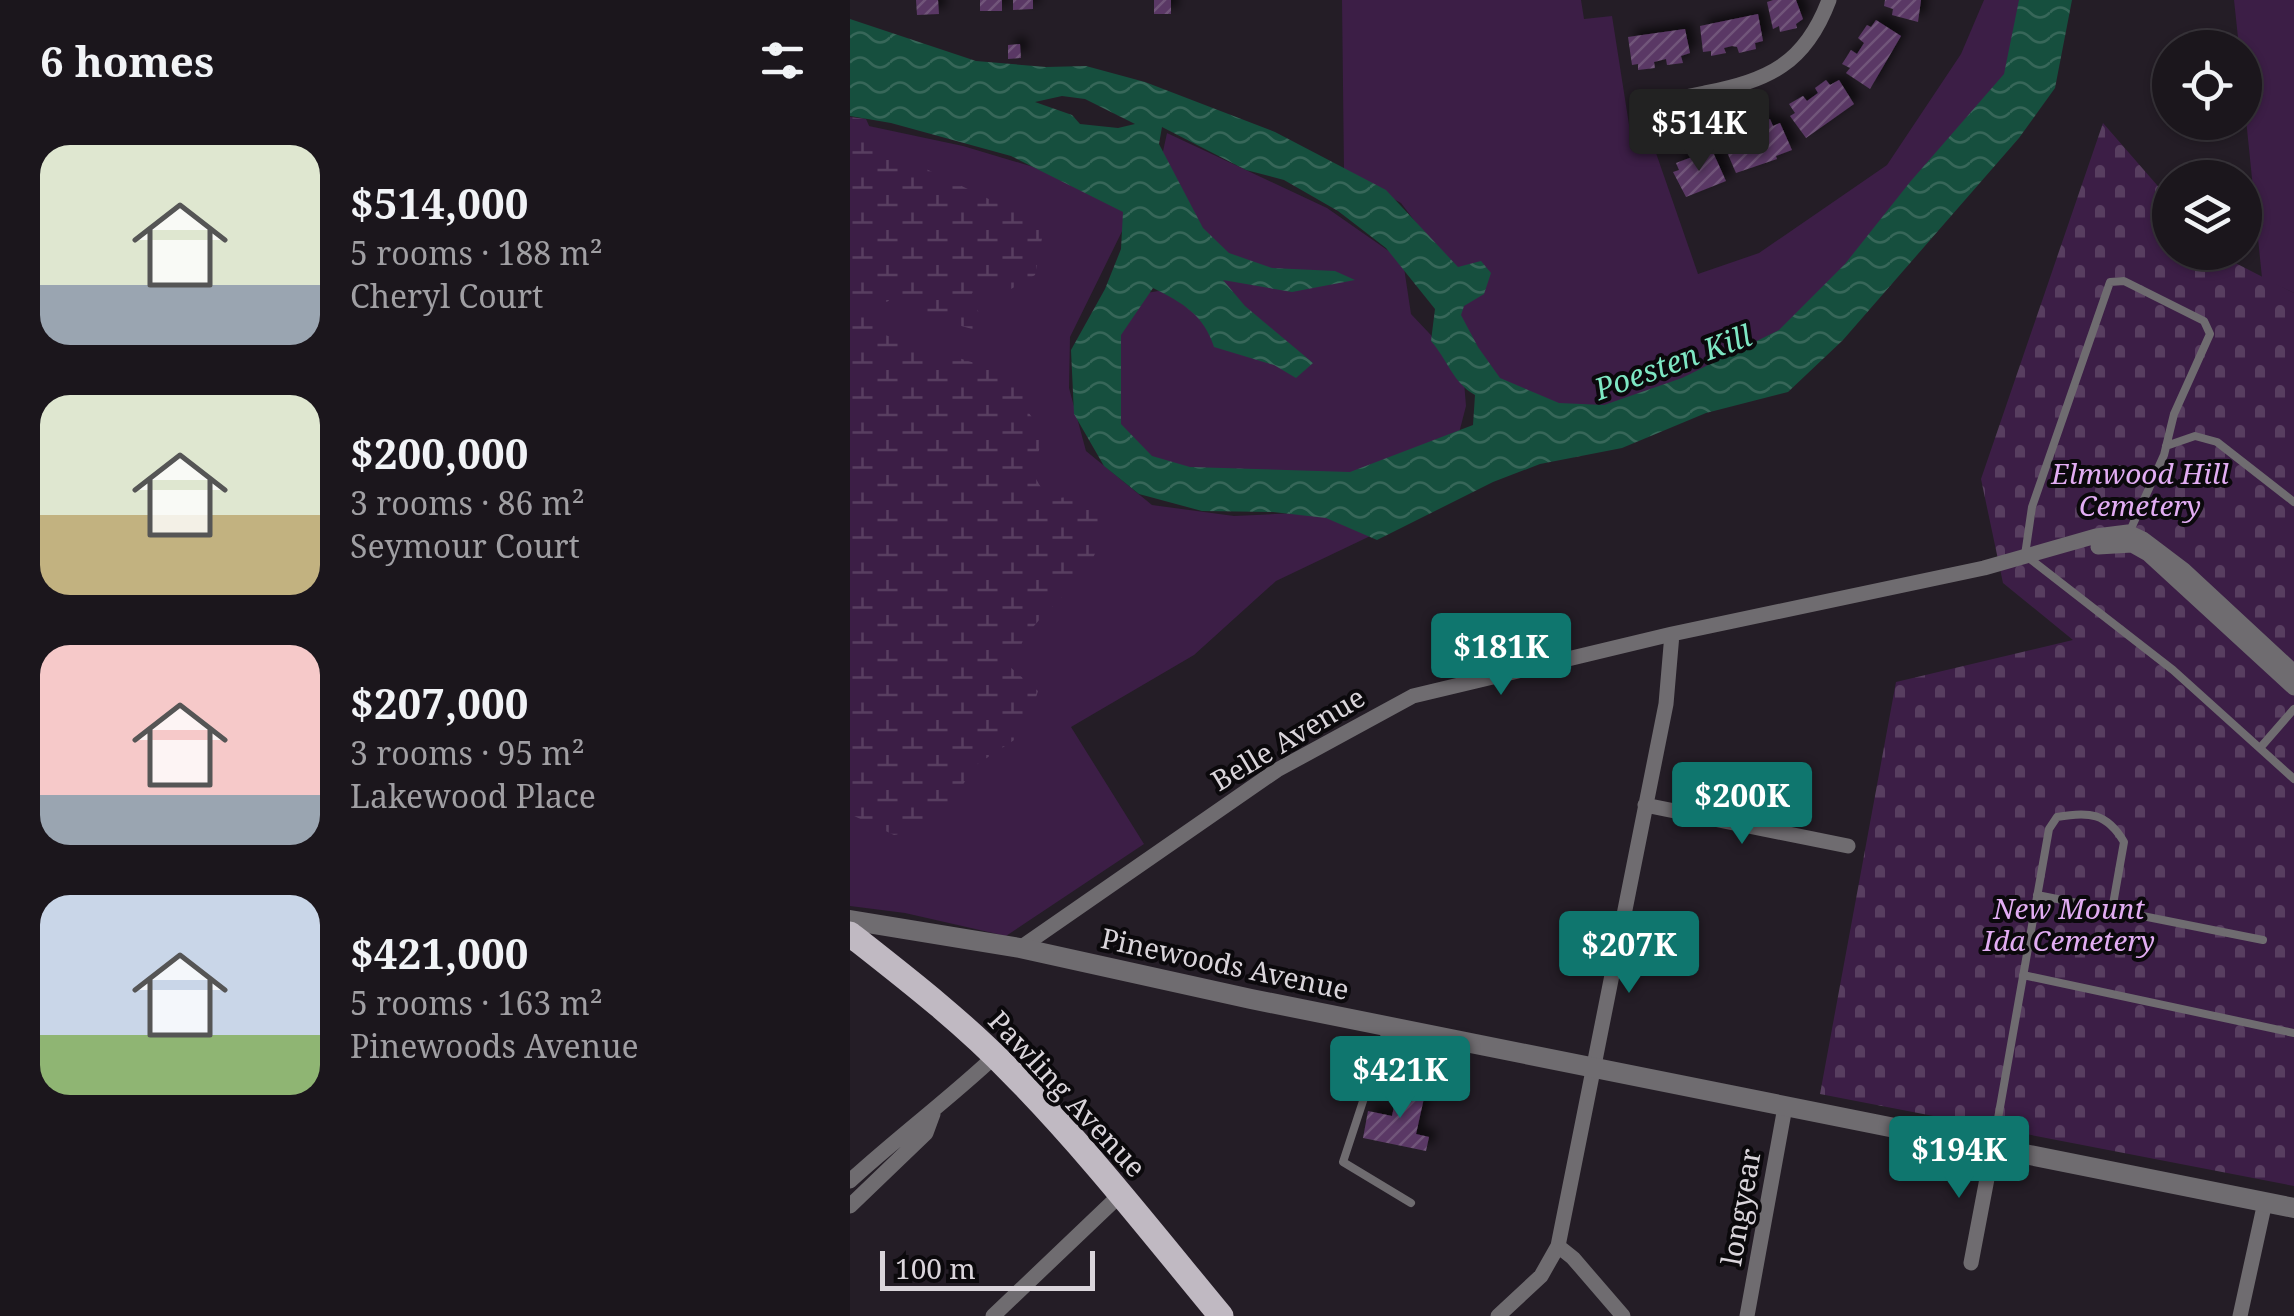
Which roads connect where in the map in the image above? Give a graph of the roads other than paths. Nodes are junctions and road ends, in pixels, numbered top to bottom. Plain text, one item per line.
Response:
1 (1830, 0) edge
2 (1650, 117) dead end
3 (2166, 446) junction
4 (2294, 502) edge
5 (2130, 538) junction
6 (2025, 555) junction
7 (1672, 634) junction
8 (2294, 672) edge
9 (2294, 688) edge
10 (2294, 709) edge
11 (2260, 748) junction
12 (2294, 779) edge
13 (1644, 805) junction
14 (1848, 846) dead end
15 (2037, 895) junction
16 (2112, 910) junction
17 (850, 920) edge
18 (850, 934) edge
19 (2263, 940) dead end
20 (1020, 948) junction
21 (2023, 975) junction
22 (1387, 1026) junction
23 (2294, 1032) edge
24 (995, 1056) junction
25 (1592, 1068) junction
26 (1785, 1107) junction
27 (932, 1114) junction
28 (1992, 1147) junction
29 (850, 1182) edge
30 (1121, 1194) junction
31 (2265, 1202) junction
32 (851, 1203) edge
33 (1411, 1203) dead end
34 (2294, 1208) edge
35 (1558, 1246) junction
36 (1970, 1263) dead end
37 (993, 1316) edge
38 (1221, 1316) edge
39 (1498, 1316) edge
40 (1623, 1316) edge
41 (1747, 1316) edge
42 (2240, 1316) edge

1 - 2 street
3 - 4 lane
3 - 5 lane
3 - 6 lane
5 - 6 street, Belle Avenue
5 - 8 street
5 - 9 street
6 - 7 street, Belle Avenue
6 - 11 lane
7 - 13 street
7 - 20 street, Belle Avenue
10 - 11 lane
11 - 12 lane
13 - 14 street
13 - 25 street
15 - 16 lane
15 - 16 lane
15 - 21 lane
16 - 19 lane
17 - 20 street, Pinewoods Avenue
18 - 24 main road, Pawling Avenue
20 - 22 street, Pinewoods Avenue
21 - 23 lane
21 - 28 lane
22 - 25 street, Pinewoods Avenue
22 - 33 lane
24 - 27 street
24 - 30 main road, Pawling Avenue
25 - 26 street, Pinewoods Avenue
25 - 35 street
26 - 28 street, Pinewoods Avenue
26 - 41 street, longyear
27 - 29 street
27 - 32 street
28 - 31 street, Pinewoods Avenue
28 - 36 street
30 - 37 street
30 - 38 main road, Pawling Avenue
31 - 34 street, Pinewoods Avenue
31 - 42 street
35 - 39 street
35 - 40 street

